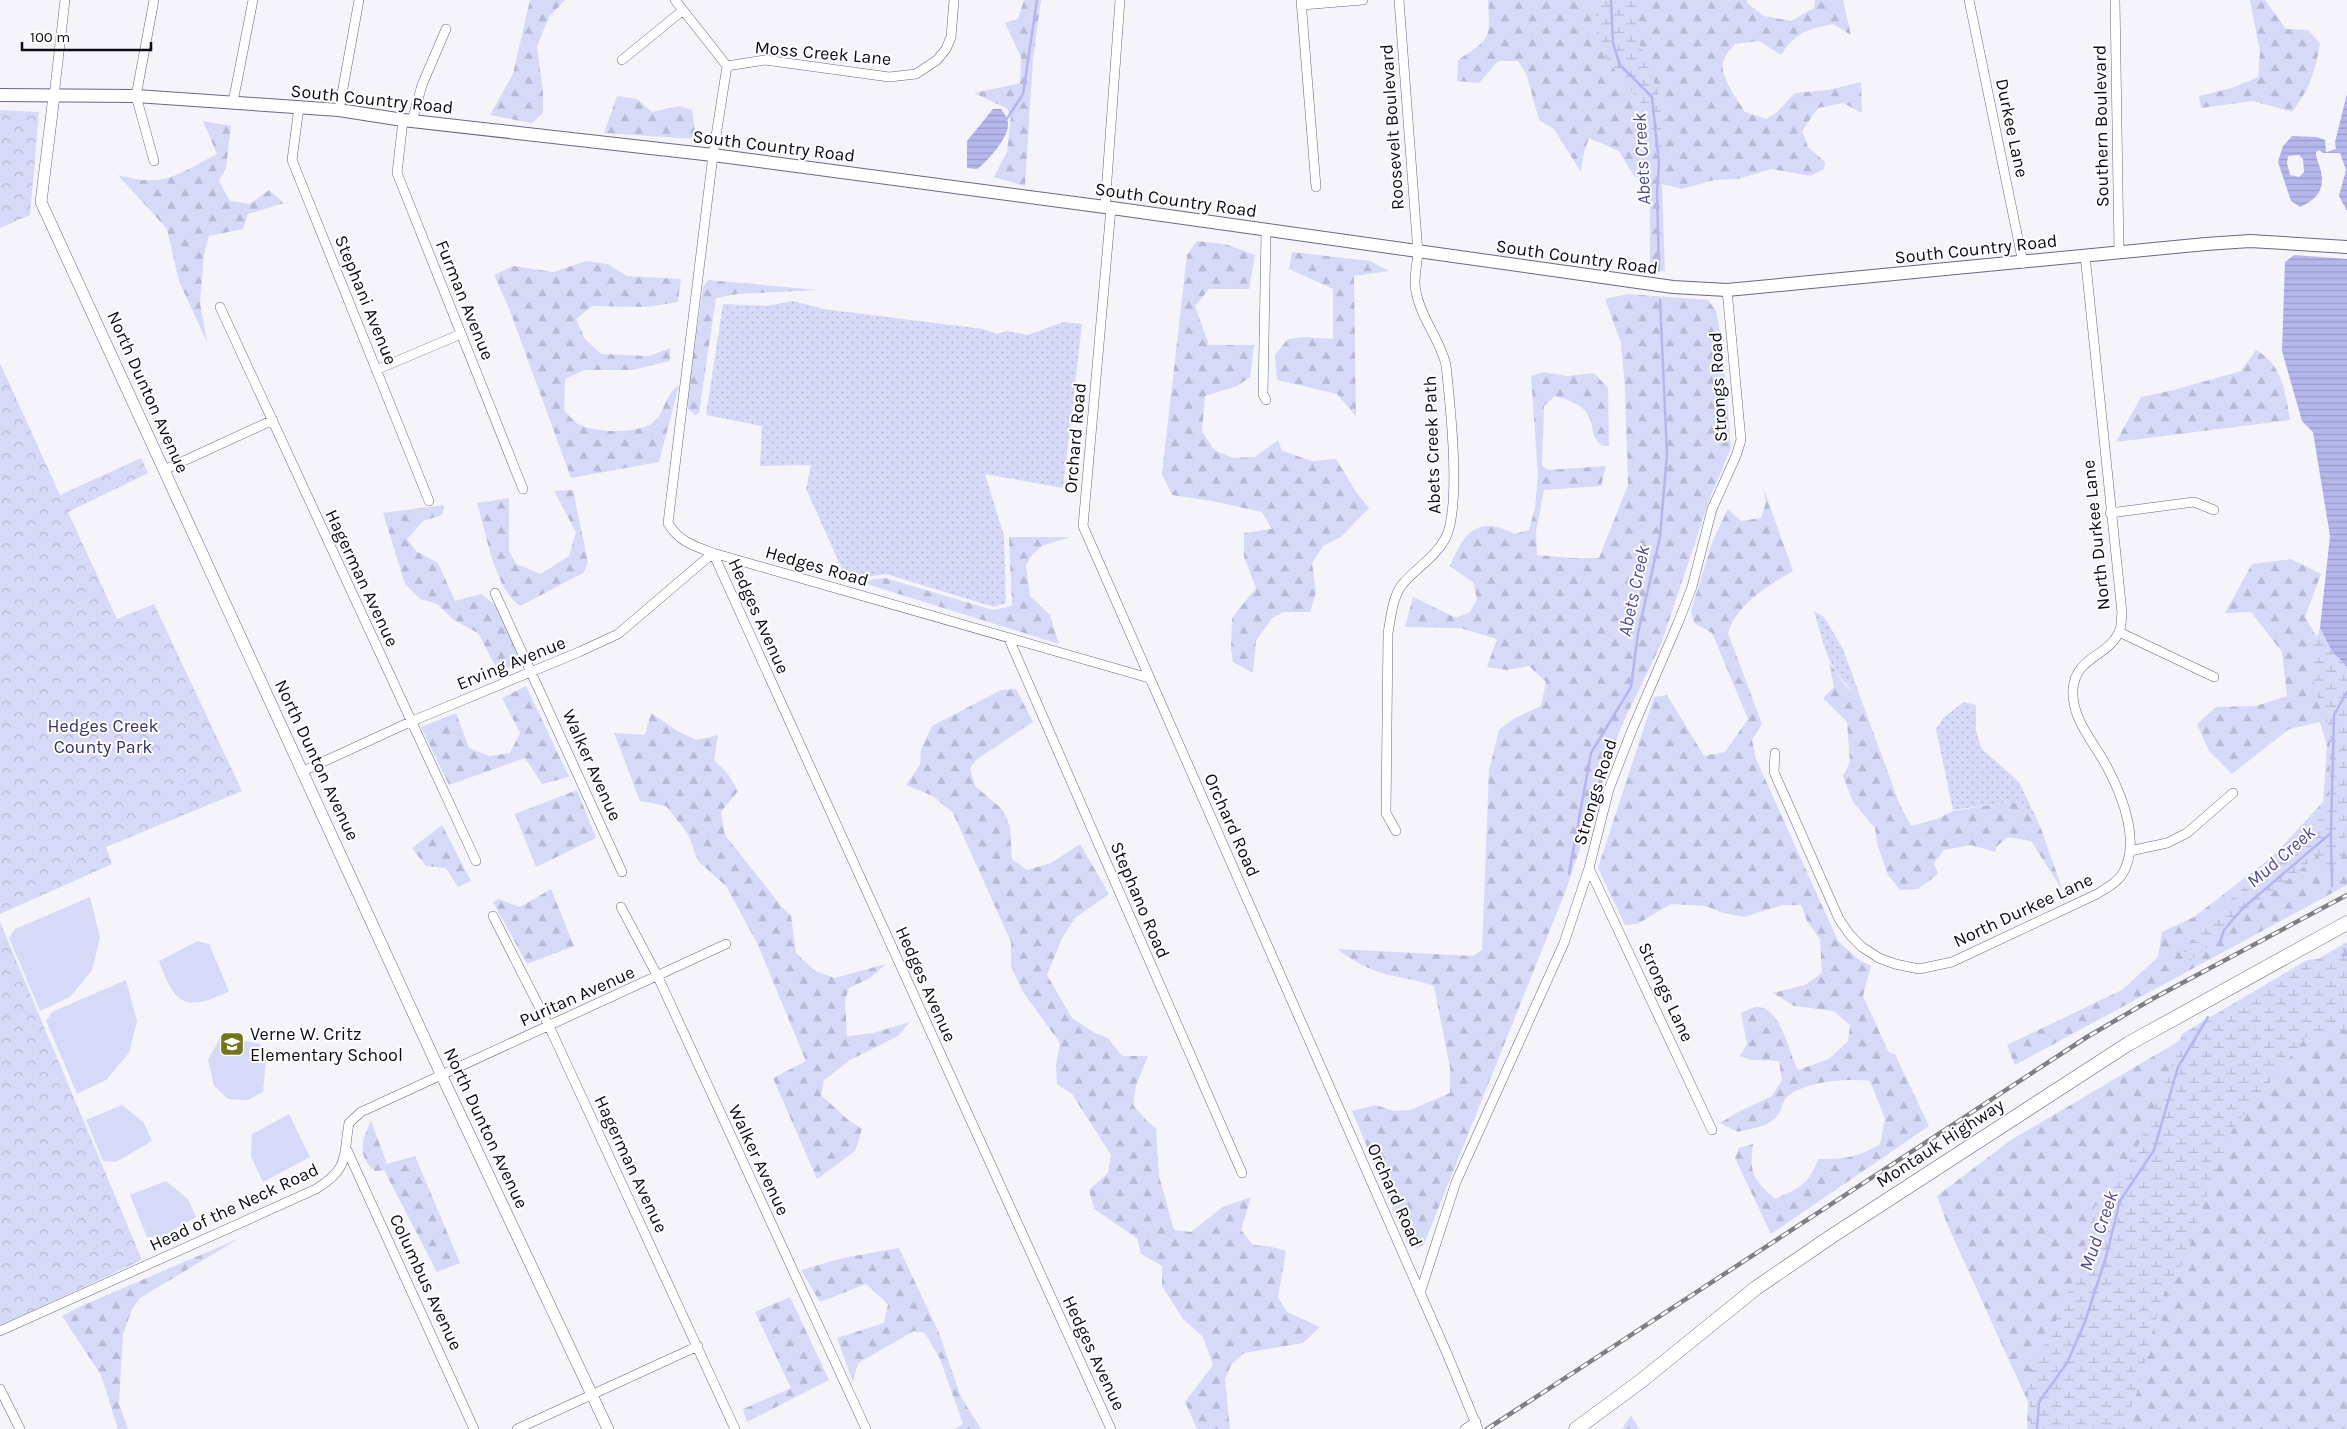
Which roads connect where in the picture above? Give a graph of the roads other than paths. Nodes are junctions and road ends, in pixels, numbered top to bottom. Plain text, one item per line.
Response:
1 (65, 0) edge
2 (154, 0) edge
3 (253, 0) edge
4 (359, 0) edge
5 (675, 0) edge
6 (954, 0) edge
7 (1120, 0) edge
8 (1363, 0) edge
9 (1399, 0) edge
10 (1969, 0) edge
11 (2115, 0) edge
12 (1301, 3) edge
13 (682, 11) junction
14 (446, 29) dead end
15 (622, 60) dead end
16 (727, 66) junction
17 (0, 95) edge
18 (54, 96) junction
19 (136, 96) junction
20 (233, 102) junction
21 (299, 108) junction
22 (338, 110) junction
23 (408, 120) junction
24 (713, 155) junction
25 (154, 161) dead end
26 (1316, 187) dead end
27 (1108, 208) junction
28 (1266, 231) junction
29 (2347, 247) edge
30 (1418, 252) junction
31 (2119, 252) junction
32 (2085, 256) junction
33 (2023, 262) junction
34 (1727, 290) junction
35 (220, 307) dead end
36 (462, 334) junction
37 (376, 370) junction
38 (1266, 400) dead end
39 (273, 420) junction
40 (164, 470) junction
41 (523, 489) dead end
42 (429, 501) dead end
43 (2214, 510) dead end
44 (2110, 512) junction
45 (713, 553) junction
46 (495, 593) dead end
47 (2120, 632) junction
48 (1009, 639) junction
49 (532, 671) junction
50 (1149, 678) junction
51 (2214, 678) dead end
52 (410, 722) junction
53 (1775, 753) dead end
54 (301, 772) junction
55 (2233, 793) dead end
56 (1396, 831) dead end
57 (2130, 851) junction
58 (476, 861) dead end
59 (1589, 868) junction
60 (622, 872) dead end
61 (621, 907) dead end
62 (493, 916) dead end
63 (2347, 923) edge
64 (726, 944) dead end
65 (658, 977) junction
66 (548, 1026) junction
67 (441, 1074) junction
68 (1712, 1130) dead end
69 (347, 1150) junction
70 (1242, 1173) dead end
71 (1420, 1292) junction
72 (0, 1332) edge
73 (698, 1346) junction
74 (0, 1389) edge
75 (592, 1394) junction
76 (1477, 1426) edge
77 (20, 1429) edge
78 (474, 1429) edge
79 (517, 1429) edge
80 (608, 1429) edge
81 (735, 1429) edge
82 (866, 1429) edge
83 (1111, 1429) edge
84 (1465, 1429) edge
85 (1576, 1429) edge

1 - 18 street
2 - 19 street
3 - 20 street
4 - 22 street
5 - 13 street
6 - 16 street, Moss Creek Lane
7 - 27 street, Orchard Road
8 - 12 street
9 - 30 street, Roosevelt Boulevard
10 - 33 street, Durkee Lane
11 - 31 street, Southern Boulevard
12 - 26 street
13 - 15 street
13 - 16 street
14 - 23 street, Furman Avenue
16 - 24 street, Hedges Road
17 - 18 main road, South Country Road
18 - 19 main road, South Country Road
18 - 40 street, North Dunton Avenue
19 - 20 main road, South Country Road
19 - 25 street
20 - 21 main road, South Country Road
21 - 22 main road, South Country Road
21 - 37 street, Stephani Avenue
22 - 23 main road, South Country Road
23 - 24 main road, South Country Road
23 - 36 street, Furman Avenue
24 - 27 main road, South Country Road
24 - 45 street, Hedges Road
27 - 28 main road, South Country Road
27 - 50 street, Orchard Road
28 - 30 main road, South Country Road
28 - 38 street
29 - 31 main road, South Country Road
30 - 34 main road, South Country Road
30 - 56 street, Abets Creek Path
31 - 32 main road, South Country Road
32 - 33 main road, South Country Road
32 - 44 street, North Durkee Lane
33 - 34 main road, South Country Road
34 - 59 street, Strongs Road
35 - 39 street, Hagerman Avenue
36 - 37 street
36 - 41 street, Furman Avenue
37 - 42 street, Stephani Avenue
39 - 40 street
39 - 52 street, Hagerman Avenue
40 - 54 street, North Dunton Avenue
43 - 44 street
44 - 47 street, North Durkee Lane
45 - 48 street, Hedges Road
45 - 49 street, Erving Avenue
45 - 83 street, Hedges Avenue
46 - 49 street, Walker Avenue
47 - 51 street
47 - 57 street, North Durkee Lane
48 - 50 street, Hedges Road
48 - 70 street, Stephano Road
49 - 52 street, Erving Avenue
49 - 60 street, Walker Avenue
50 - 71 street, Orchard Road
52 - 54 street, Erving Avenue
52 - 58 street, Hagerman Avenue
53 - 57 street, North Durkee Lane
54 - 67 street, North Dunton Avenue
55 - 57 street
59 - 68 street, Strongs Lane
59 - 71 street, Strongs Road
61 - 65 street, Walker Avenue
62 - 66 street, Hagerman Avenue
63 - 85 main road, Montauk Highway
64 - 65 street, Puritan Avenue
65 - 66 street, Puritan Avenue
65 - 82 street, Walker Avenue
66 - 67 street, Puritan Avenue
66 - 73 street, Hagerman Avenue
67 - 69 street, Head of the Neck Road
67 - 75 street, North Dunton Avenue
69 - 72 street, Head of the Neck Road
69 - 78 street, Columbus Avenue
71 - 76 street, Orchard Road
73 - 75 street
73 - 81 street, Hagerman Avenue
74 - 77 street
75 - 79 street
75 - 80 street, North Dunton Avenue
76 - 84 street

